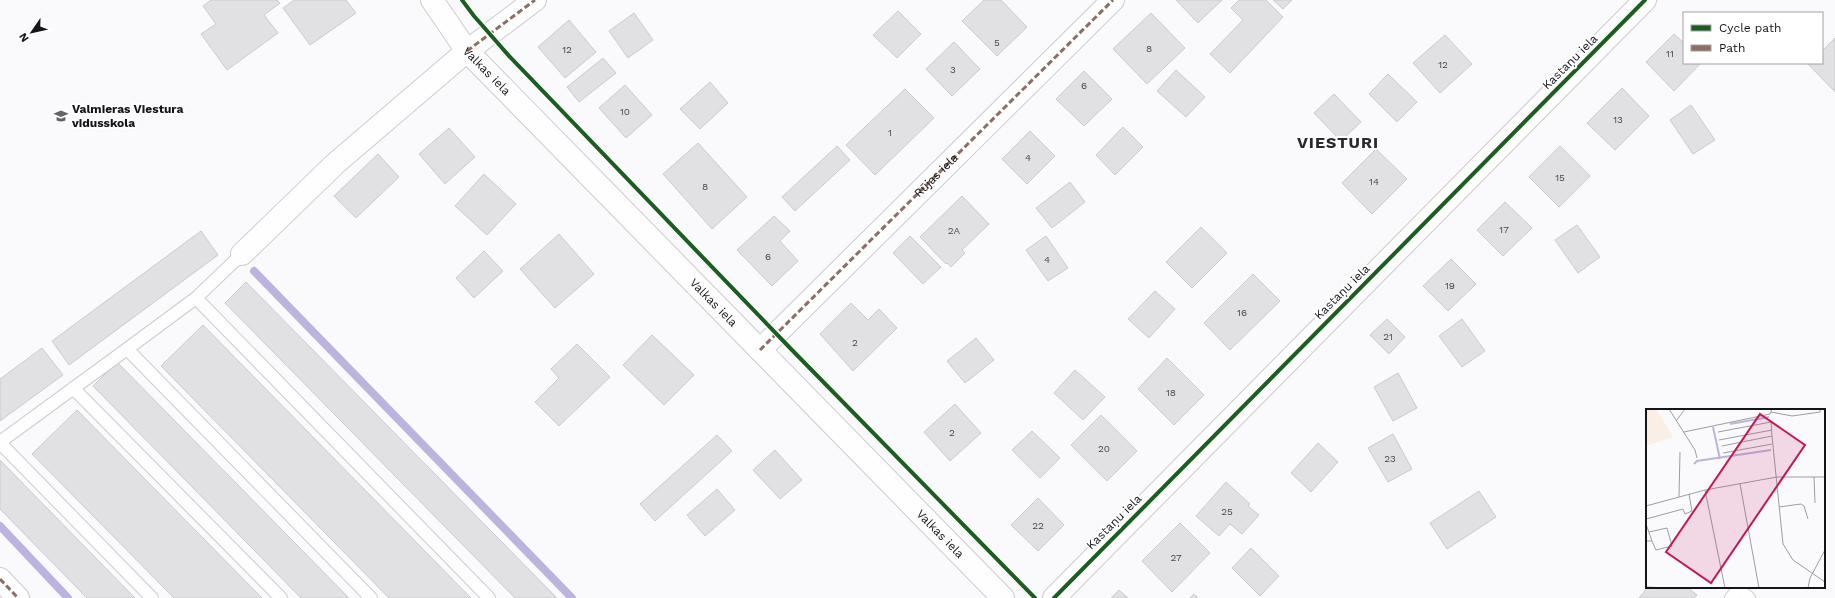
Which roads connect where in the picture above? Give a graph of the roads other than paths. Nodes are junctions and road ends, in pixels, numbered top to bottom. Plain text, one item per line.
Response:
1 (432, 0) edge
2 (535, 0) edge
3 (1113, 0) edge
4 (1645, 0) edge
5 (467, 51) junction
6 (242, 254) joint
7 (196, 298) junction
8 (127, 349) junction
9 (760, 350) junction
10 (73, 388) junction
11 (0, 442) edge
12 (0, 579) edge
13 (18, 598) edge
14 (152, 598) edge
15 (281, 598) edge
16 (371, 598) edge
17 (489, 598) edge
18 (1003, 598) edge
19 (1054, 598) edge
20 (1730, 598) edge
21 (1749, 598) edge

1 - 5 street, Valkas iela
2 - 5 street
3 - 9 street, Rūjas iela
4 - 19 street, Kastaņu iela
5 - 6 street
5 - 9 street, Valkas iela
6 - 7 lane
7 - 8 lane
7 - 17 lane
8 - 10 lane
8 - 16 lane
9 - 18 street, Valkas iela
10 - 11 lane
10 - 15 lane
11 - 14 lane
12 - 13 street
20 - 21 lane

